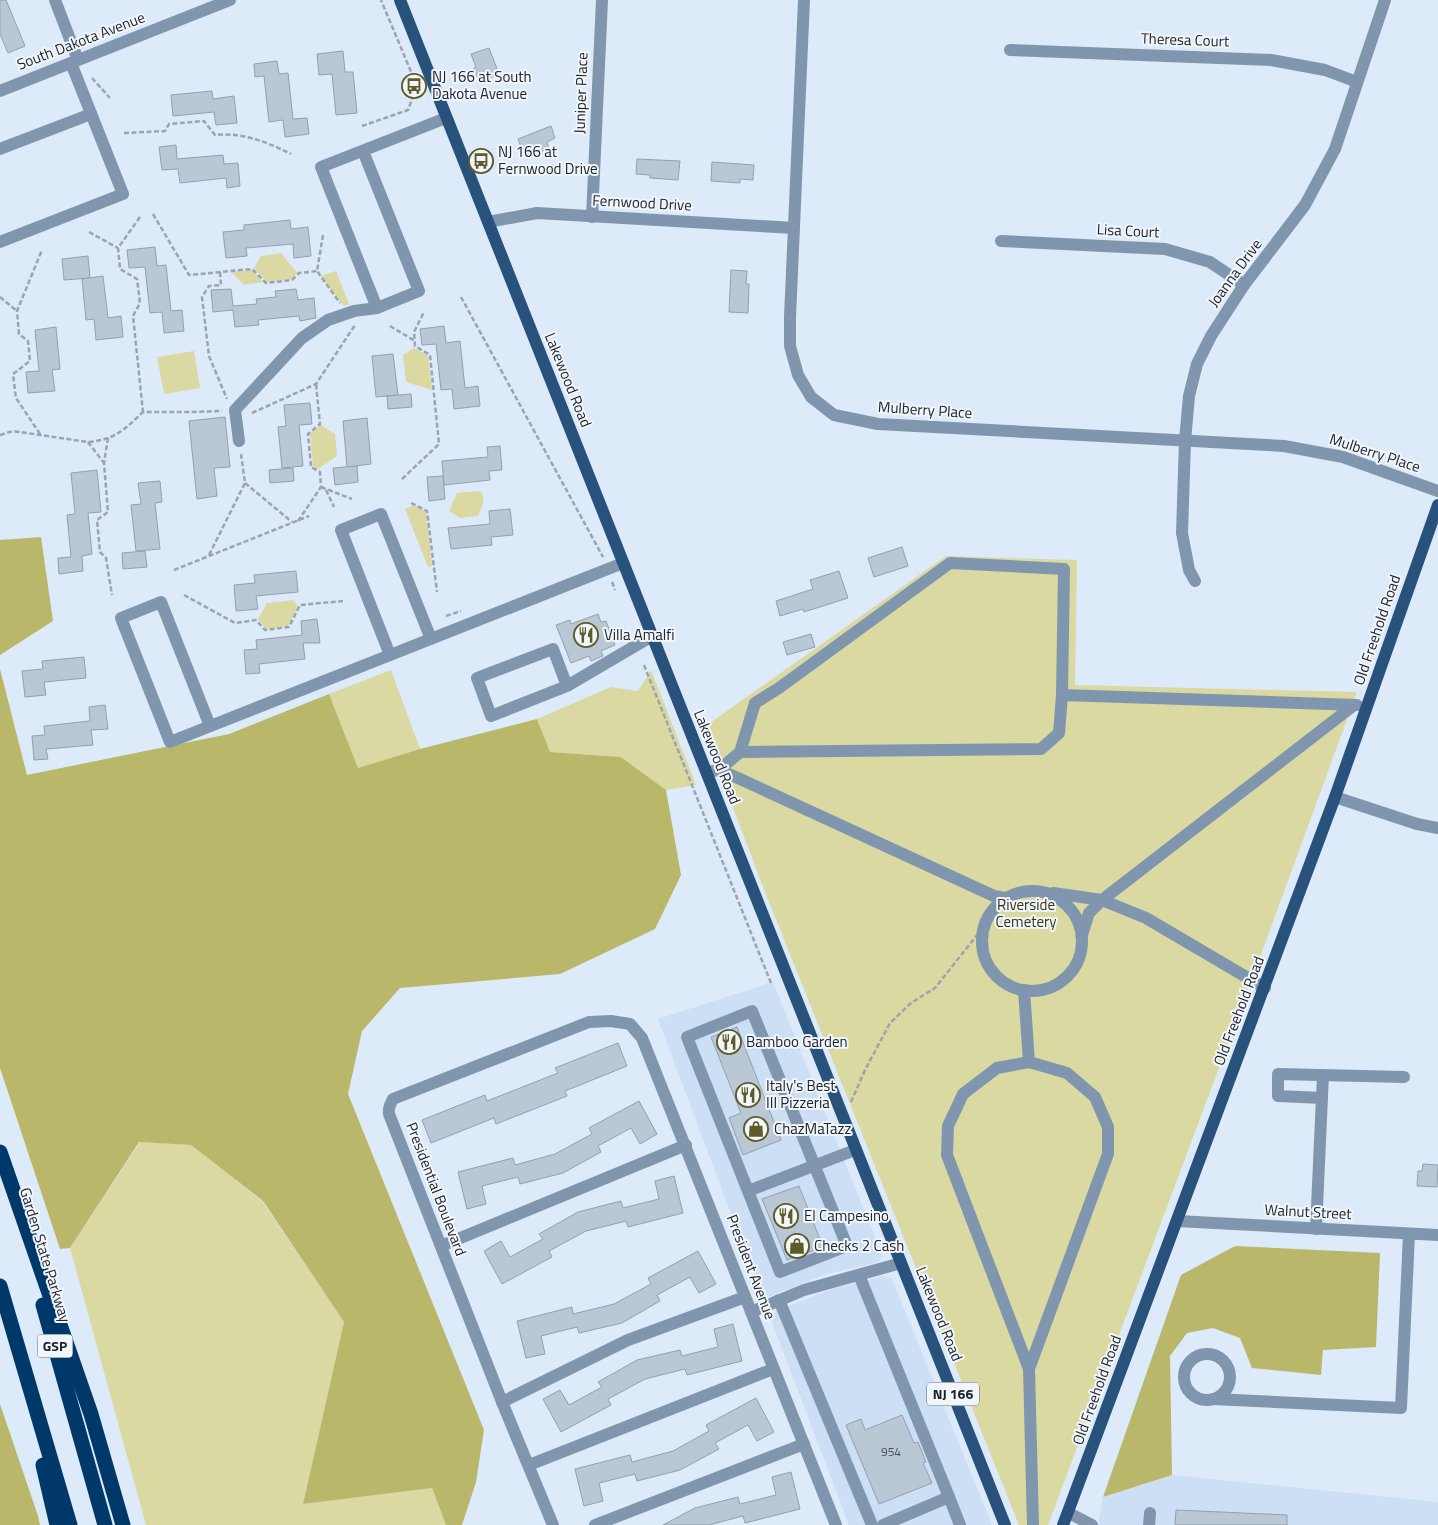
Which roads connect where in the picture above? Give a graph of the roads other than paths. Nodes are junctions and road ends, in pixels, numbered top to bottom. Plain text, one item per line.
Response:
1 (55, 0) edge
2 (400, 0) edge
3 (602, 0) edge
4 (804, 0) edge
5 (1386, 0) edge
6 (227, 1) edge
7 (1010, 50) dead end
8 (75, 61) junction
9 (1357, 82) junction
10 (0, 91) edge
11 (91, 114) junction
12 (446, 118) junction
13 (0, 149) edge
14 (363, 151) junction
15 (592, 217) junction
16 (488, 222) junction
17 (794, 228) junction
18 (1000, 241) dead end
19 (0, 242) edge
20 (1244, 285) junction
21 (377, 308) junction
22 (240, 441) road end
23 (1185, 441) junction
24 (1438, 491) edge
25 (1438, 505) edge
26 (623, 563) junction
27 (1195, 581) dead end
28 (652, 636) junction
29 (431, 639) junction
30 (390, 655) junction
31 (567, 686) junction
32 (1062, 695) junction
33 (1354, 705) junction
34 (1368, 706) junction
35 (210, 726) junction
36 (740, 752) junction
37 (712, 771) junction
38 (1336, 797) junction
39 (1438, 828) edge
40 (1038, 891) junction
41 (1006, 898) junction
42 (1102, 900) junction
43 (1082, 935) junction
44 (1265, 988) junction
45 (1024, 990) junction
46 (630, 1024) joint
47 (1029, 1062) junction
48 (1323, 1075) junction
49 (1404, 1077) dead end
50 (1322, 1098) junction
51 (686, 1145) junction
52 (855, 1150) junction
53 (0, 1152) edge
54 (814, 1165) junction
55 (0, 1168) edge
56 (748, 1191) junction
57 (1177, 1222) junction
58 (1316, 1229) junction
59 (1409, 1234) junction
60 (1438, 1235) edge
61 (441, 1246) junction
62 (901, 1263) junction
63 (859, 1275) junction
64 (0, 1286) edge
65 (744, 1297) junction
66 (779, 1300) junction
67 (750, 1312) junction
68 (9, 1315) junction
69 (1029, 1368) junction
70 (773, 1369) junction
71 (1213, 1399) dead end
72 (502, 1402) junction
73 (804, 1444) junction
74 (529, 1465) junction
75 (949, 1497) junction
76 (1069, 1513) junction
77 (57, 1525) edge
78 (70, 1525) edge
79 (106, 1525) edge
80 (123, 1525) edge
81 (553, 1525) edge
82 (594, 1525) edge
83 (836, 1525) edge
84 (872, 1525) edge
85 (883, 1525) edge
86 (960, 1525) edge
87 (1005, 1525) edge
88 (1032, 1525) edge
89 (1064, 1525) edge
90 (1092, 1525) edge

1 - 8 street
2 - 12 main road, Lakewood Road / NJ 166
3 - 15 street, Juniper Place
4 - 17 street, Mulberry Place
5 - 9 street, Joanna Drive
6 - 8 street, South Dakota Avenue
7 - 9 street, Theresa Court
8 - 10 street, South Dakota Avenue
8 - 11 street
9 - 20 street, Joanna Drive
11 - 13 street
11 - 19 street
12 - 14 street
12 - 16 main road, Lakewood Road / NJ 166
14 - 21 street
14 - 21 street
15 - 16 street, Fernwood Drive
15 - 17 street, Fernwood Drive
16 - 26 main road, Lakewood Road / NJ 166
17 - 23 street, Mulberry Place
18 - 20 street, Lisa Court
20 - 23 street, Joanna Drive
21 - 22 street
23 - 24 street, Mulberry Place
23 - 27 street, Joanna Drive
25 - 34 main road, Old Freehold Road
26 - 28 main road, Lakewood Road / NJ 166
26 - 29 street
28 - 31 street
28 - 37 main road, Lakewood Road / NJ 166
29 - 30 street
29 - 30 street
30 - 35 street
31 - 31 street
32 - 33 street
32 - 36 street
32 - 36 street
33 - 34 street
33 - 42 street
34 - 38 main road, Old Freehold Road
35 - 35 street
36 - 37 street
37 - 41 street
37 - 52 main road, Lakewood Road / NJ 166
38 - 39 street
38 - 44 main road, Old Freehold Road
40 - 41 street
40 - 42 street
40 - 43 street
41 - 45 street
42 - 43 street
42 - 44 street
43 - 45 street
44 - 57 main road, Old Freehold Road
45 - 47 street
46 - 51 street, President Avenue
46 - 61 street, Presidential Boulevard
47 - 69 street
47 - 69 street
48 - 49 street
48 - 50 street
48 - 50 street
50 - 58 street
51 - 61 street
51 - 65 street, President Avenue
52 - 54 street
52 - 62 main road, Lakewood Road / NJ 166
53 - 80 highway
54 - 56 street
54 - 56 street
54 - 56 street
55 - 79 highway, Garden State Parkway / GSP
57 - 58 street, Walnut Street
57 - 76 main road, Old Freehold Road
58 - 59 street, Walnut Street
59 - 60 street, Walnut Street
59 - 71 street
61 - 72 street, Presidential Boulevard
62 - 63 street
62 - 87 main road, Lakewood Road / NJ 166
63 - 66 street
63 - 75 street
64 - 68 highway, GSP
65 - 67 street, President Avenue
65 - 72 street
66 - 67 street
66 - 84 street
67 - 70 street, President Avenue
68 - 77 highway
68 - 78 highway, GSP
69 - 88 street
70 - 73 street, President Avenue
70 - 74 street
72 - 74 street, Presidential Boulevard
73 - 82 street
73 - 83 street, President Avenue
74 - 81 street, Presidential Boulevard
75 - 85 street
75 - 86 street
76 - 89 main road, Old Freehold Road
76 - 90 street

